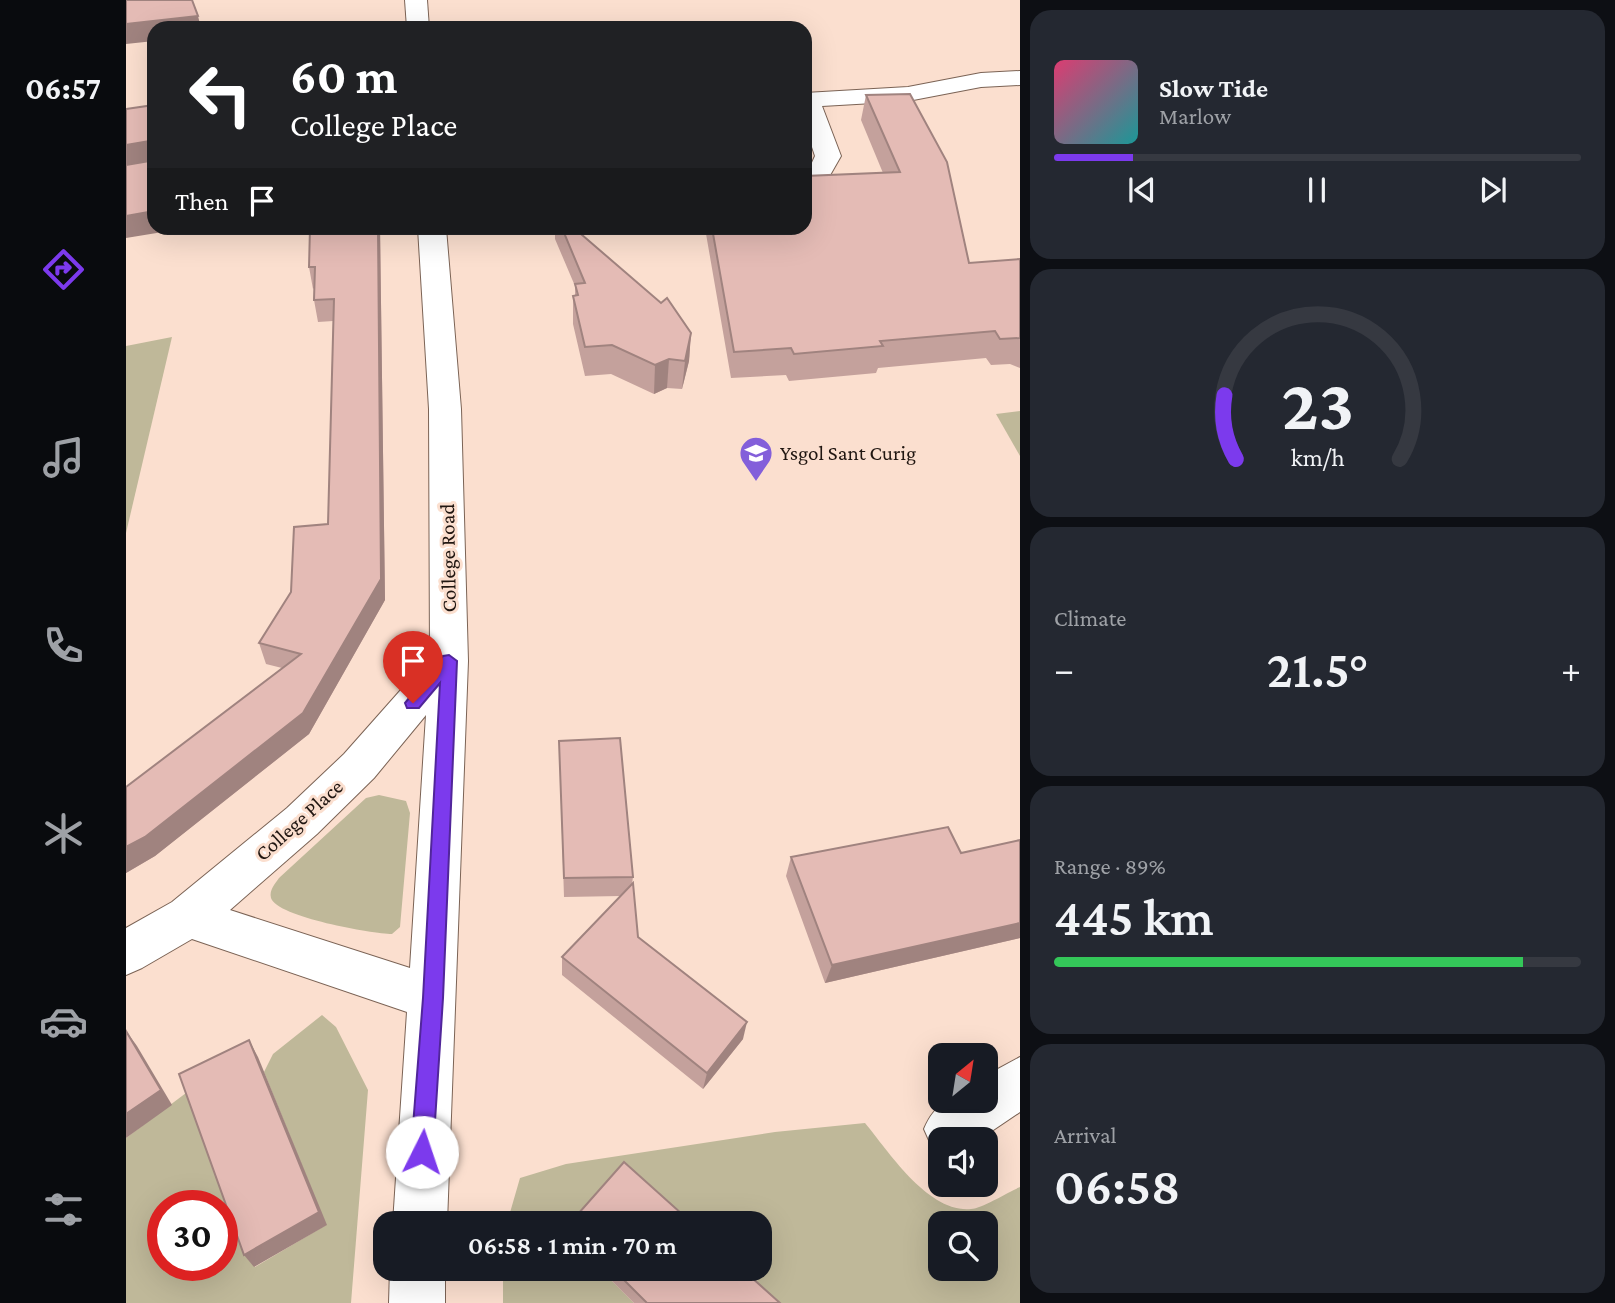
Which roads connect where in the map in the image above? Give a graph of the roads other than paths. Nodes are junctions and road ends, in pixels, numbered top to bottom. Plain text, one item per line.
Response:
1 (416, 0) edge
2 (418, 21) edge
3 (1020, 79) edge
4 (812, 100) edge
5 (812, 113) edge
6 (812, 175) edge
7 (433, 235) edge
8 (449, 661) junction
9 (188, 917) junction
10 (126, 953) edge
11 (433, 998) junction
12 (1020, 1082) edge
13 (953, 1127) edge
14 (421, 1211) edge
15 (418, 1281) edge
16 (417, 1303) edge

1 - 2 street
3 - 4 street
5 - 6 street
7 - 8 street, College Road
8 - 9 street, College Place
8 - 11 street, College Road
9 - 10 street, College Place
9 - 11 street
11 - 14 street, College Road
12 - 13 street
15 - 16 street

